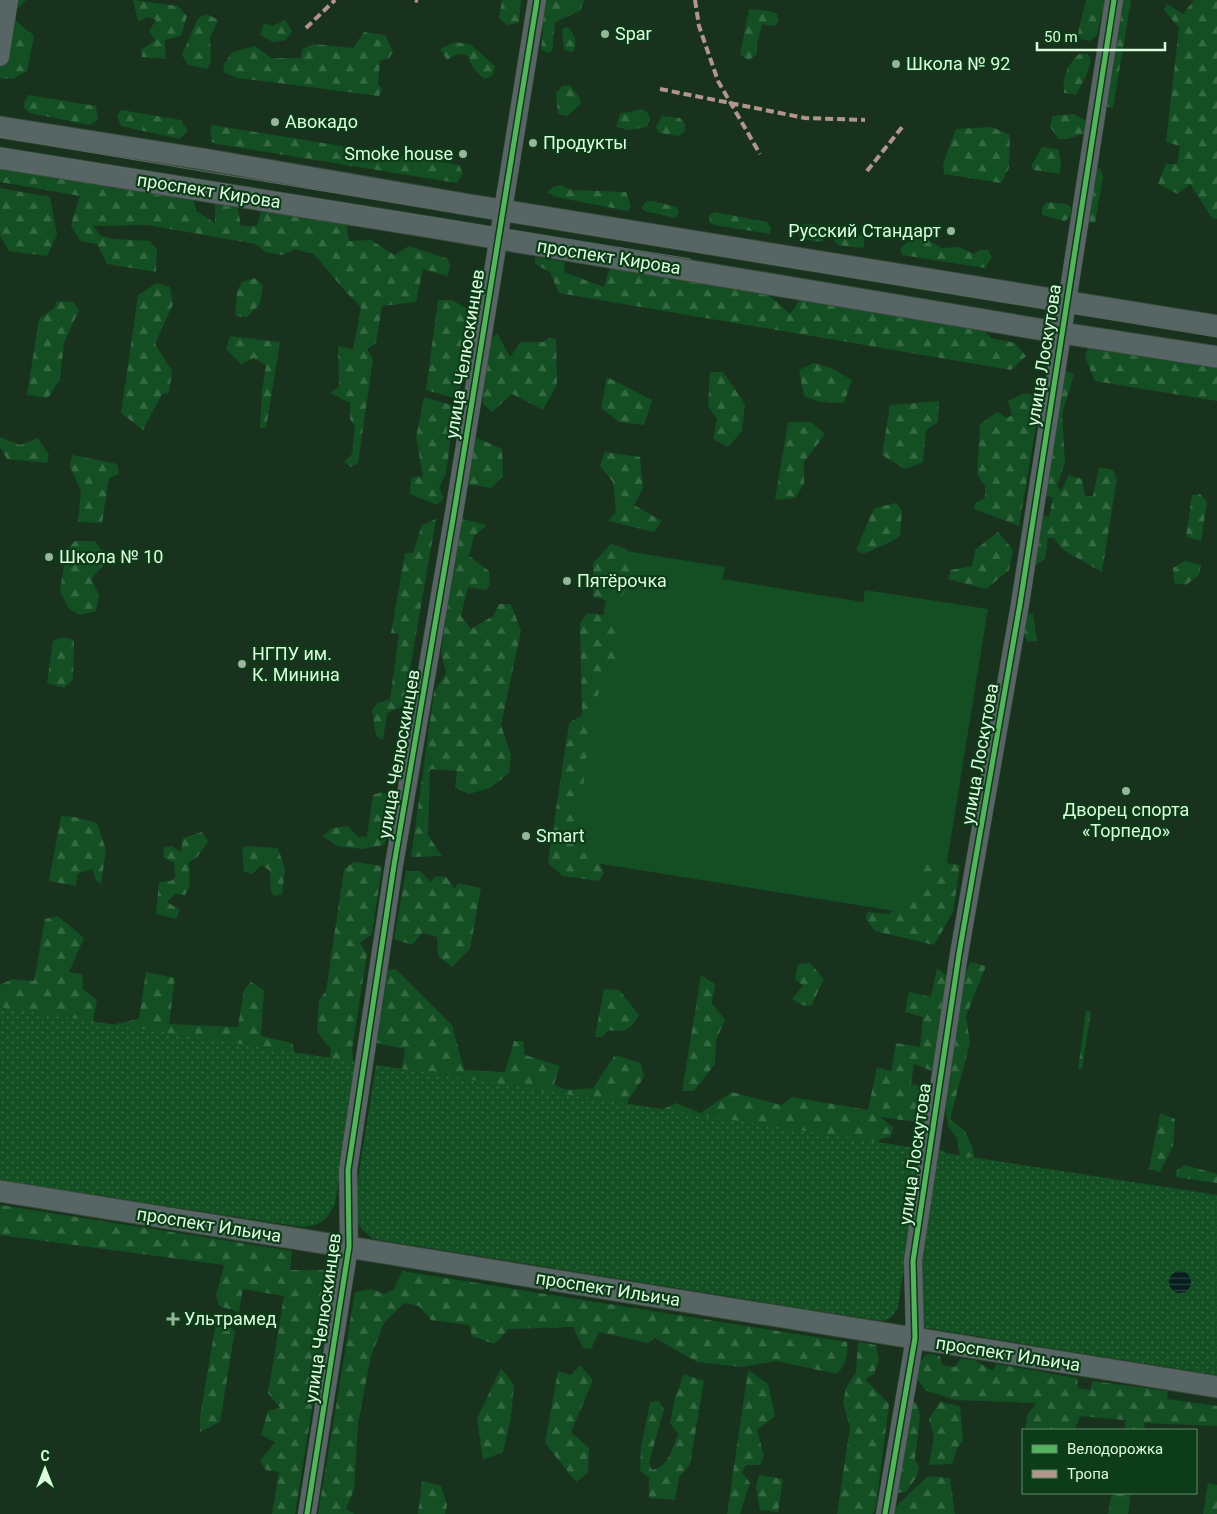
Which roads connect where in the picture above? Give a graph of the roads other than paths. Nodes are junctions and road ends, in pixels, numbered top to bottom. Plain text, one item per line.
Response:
1 (9, 0) edge
2 (537, 0) edge
3 (1114, 0) edge
4 (0, 57) edge
5 (0, 127) edge
6 (0, 158) edge
7 (502, 210) junction
8 (498, 239) junction
9 (1066, 302) junction
10 (1217, 326) edge
11 (1062, 333) junction
12 (1217, 357) edge
13 (0, 1191) edge
14 (350, 1247) junction
15 (914, 1338) junction
16 (1217, 1387) edge
17 (307, 1514) edge
18 (885, 1514) edge

1 - 4 street
2 - 7 street, улица Челюскинцев
3 - 9 street, улица Лоскутова
5 - 7 street, проспект Кирова
6 - 8 street, проспект Кирова
7 - 8 street, улица Челюскинцев
7 - 9 street, проспект Кирова
8 - 11 street, проспект Кирова
8 - 14 street, улица Челюскинцев
9 - 10 street, проспект Кирова
9 - 11 street, улица Лоскутова
11 - 12 street, проспект Кирова
11 - 15 street, улица Лоскутова
13 - 14 street, проспект Ильича
14 - 15 street, проспект Ильича
14 - 17 street, улица Челюскинцев
15 - 16 street, проспект Ильича
15 - 18 street, улица Лоскутова

